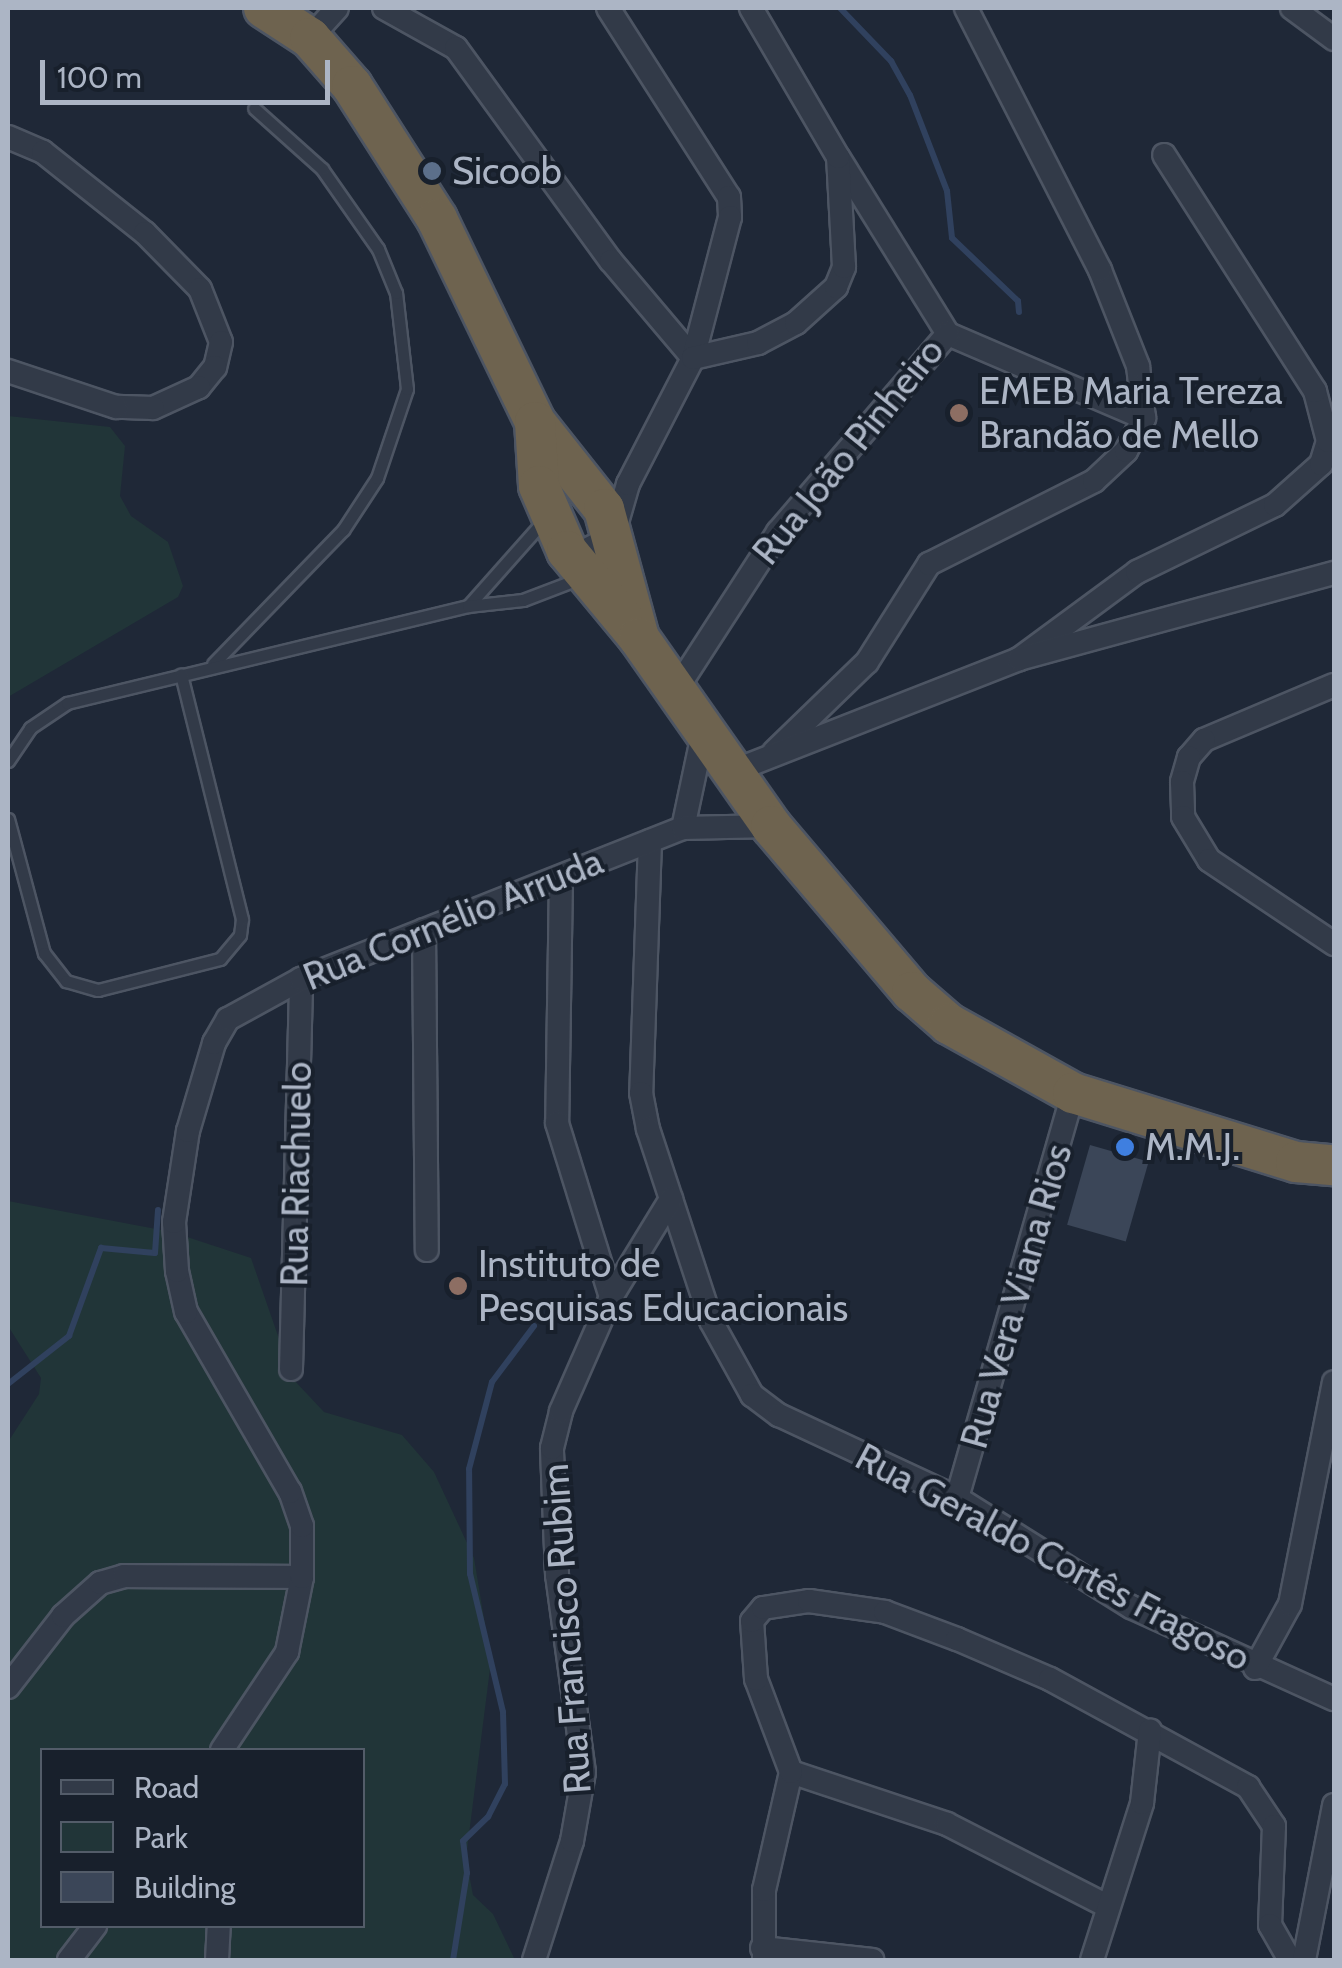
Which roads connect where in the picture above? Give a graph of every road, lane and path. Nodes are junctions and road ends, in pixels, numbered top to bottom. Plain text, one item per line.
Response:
1 (264, 8) edge
2 (337, 8) edge
3 (384, 8) edge
4 (608, 8) edge
5 (751, 8) edge
6 (966, 8) edge
7 (1292, 8) edge
8 (310, 38) junction
9 (1334, 39) edge
10 (254, 108) dead end
11 (8, 137) edge
12 (1164, 155) dead end
13 (838, 157) junction
14 (948, 334) junction
15 (692, 358) junction
16 (8, 371) edge
17 (1144, 418) junction
18 (535, 422) junction
19 (608, 485) junction
20 (548, 515) junction
21 (595, 556) junction
22 (1334, 574) edge
23 (468, 606) junction
24 (1019, 659) junction
25 (213, 664) junction
26 (181, 675) junction
27 (1334, 684) edge
28 (674, 693) junction
29 (703, 734) junction
30 (774, 752) junction
31 (8, 761) edge
32 (731, 772) junction
33 (8, 819) edge
34 (771, 826) junction
35 (683, 828) junction
36 (650, 841) junction
37 (560, 878) junction
38 (424, 930) junction
39 (1334, 944) edge
40 (300, 979) junction
41 (1073, 1093) junction
42 (1334, 1165) edge
43 (671, 1199) junction
44 (427, 1250) dead end
45 (610, 1297) junction
46 (291, 1369) dead end
47 (1334, 1382) edge
48 (1332, 1418) edge
49 (958, 1498) junction
50 (302, 1577) junction
51 (1256, 1668) junction
52 (8, 1687) edge
53 (1334, 1698) edge
54 (1150, 1730) junction
55 (230, 1745) edge
56 (791, 1772) junction
57 (1334, 1805) edge
58 (1105, 1905) junction
59 (93, 1928) edge
60 (219, 1928) edge
61 (763, 1954) edge
62 (69, 1960) edge
63 (216, 1960) edge
64 (534, 1960) edge
65 (872, 1960) edge
66 (1092, 1960) edge
67 (1290, 1960) edge
68 (1304, 1960) edge

1 - 8 highway
2 - 8 street
3 - 15 street
4 - 15 street
5 - 13 street, Rua João Pinheiro
6 - 17 street
7 - 9 street
8 - 18 highway
10 - 25 lane
11 - 16 street
12 - 24 street
13 - 14 street, Rua João Pinheiro
13 - 15 street
14 - 17 street
14 - 28 street, Rua João Pinheiro
15 - 19 street
17 - 30 street
18 - 19 highway
18 - 20 highway
19 - 20 street
19 - 21 highway
20 - 21 highway
20 - 23 lane
21 - 23 lane
21 - 28 highway
22 - 24 street
23 - 25 lane
24 - 30 street
25 - 26 lane
26 - 31 lane
26 - 33 lane
27 - 39 street
28 - 29 highway
29 - 32 highway
29 - 35 street
30 - 32 street
32 - 34 highway
34 - 35 street, Rua Cornélio Arruda
34 - 41 highway
35 - 36 street, Rua Cornélio Arruda
36 - 37 street, Rua Cornélio Arruda
36 - 43 street, Rua Geraldo Cortês Fragoso
37 - 38 street, Rua Cornélio Arruda
37 - 45 street
38 - 40 street, Rua Cornélio Arruda
38 - 44 street
40 - 46 street, Rua Riachuelo
40 - 50 street, Rua Cornélio Arruda
41 - 42 highway
41 - 49 street, Rua Vera Viana Rios
43 - 45 street, Rua Francisco Rubim
43 - 49 street, Rua Geraldo Cortês Fragoso
45 - 64 street, Rua Francisco Rubim
47 - 48 street
48 - 51 street
49 - 51 street, Rua Geraldo Cortês Fragoso
50 - 52 street
50 - 55 street
51 - 53 street, Rua Geraldo Cortês Fragoso
54 - 56 street
54 - 58 street
54 - 67 street
56 - 58 street
56 - 61 street
57 - 68 street
58 - 66 street
59 - 62 street
60 - 63 street
61 - 65 street

